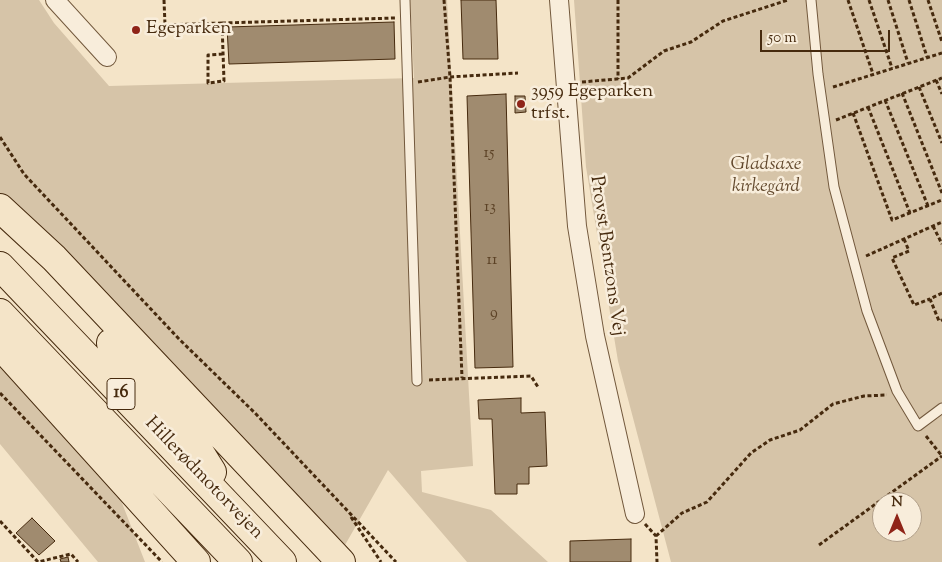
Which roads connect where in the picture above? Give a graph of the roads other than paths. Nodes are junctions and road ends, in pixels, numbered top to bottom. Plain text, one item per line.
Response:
1 (55, 0) edge
2 (405, 0) edge
3 (558, 0) edge
4 (811, 0) edge
5 (107, 58) dead end
6 (0, 208) edge
7 (0, 212) edge
8 (0, 266) edge
9 (0, 313) edge
10 (0, 345) edge
11 (417, 381) road end
12 (942, 408) edge
13 (635, 514) road end
14 (244, 522) junction
15 (196, 562) edge
16 (238, 562) edge
17 (282, 562) edge
18 (341, 562) edge

1 - 5 street
2 - 11 lane
3 - 13 street, Provst Bentzons Vej
4 - 12 lane
6 - 18 highway
7 - 14 highway
8 - 14 highway, Hillerødmotorvejen / 16
9 - 16 highway, Hillerødmotorvejen / 16
10 - 15 highway
14 - 17 highway, Hillerødmotorvejen / 16

